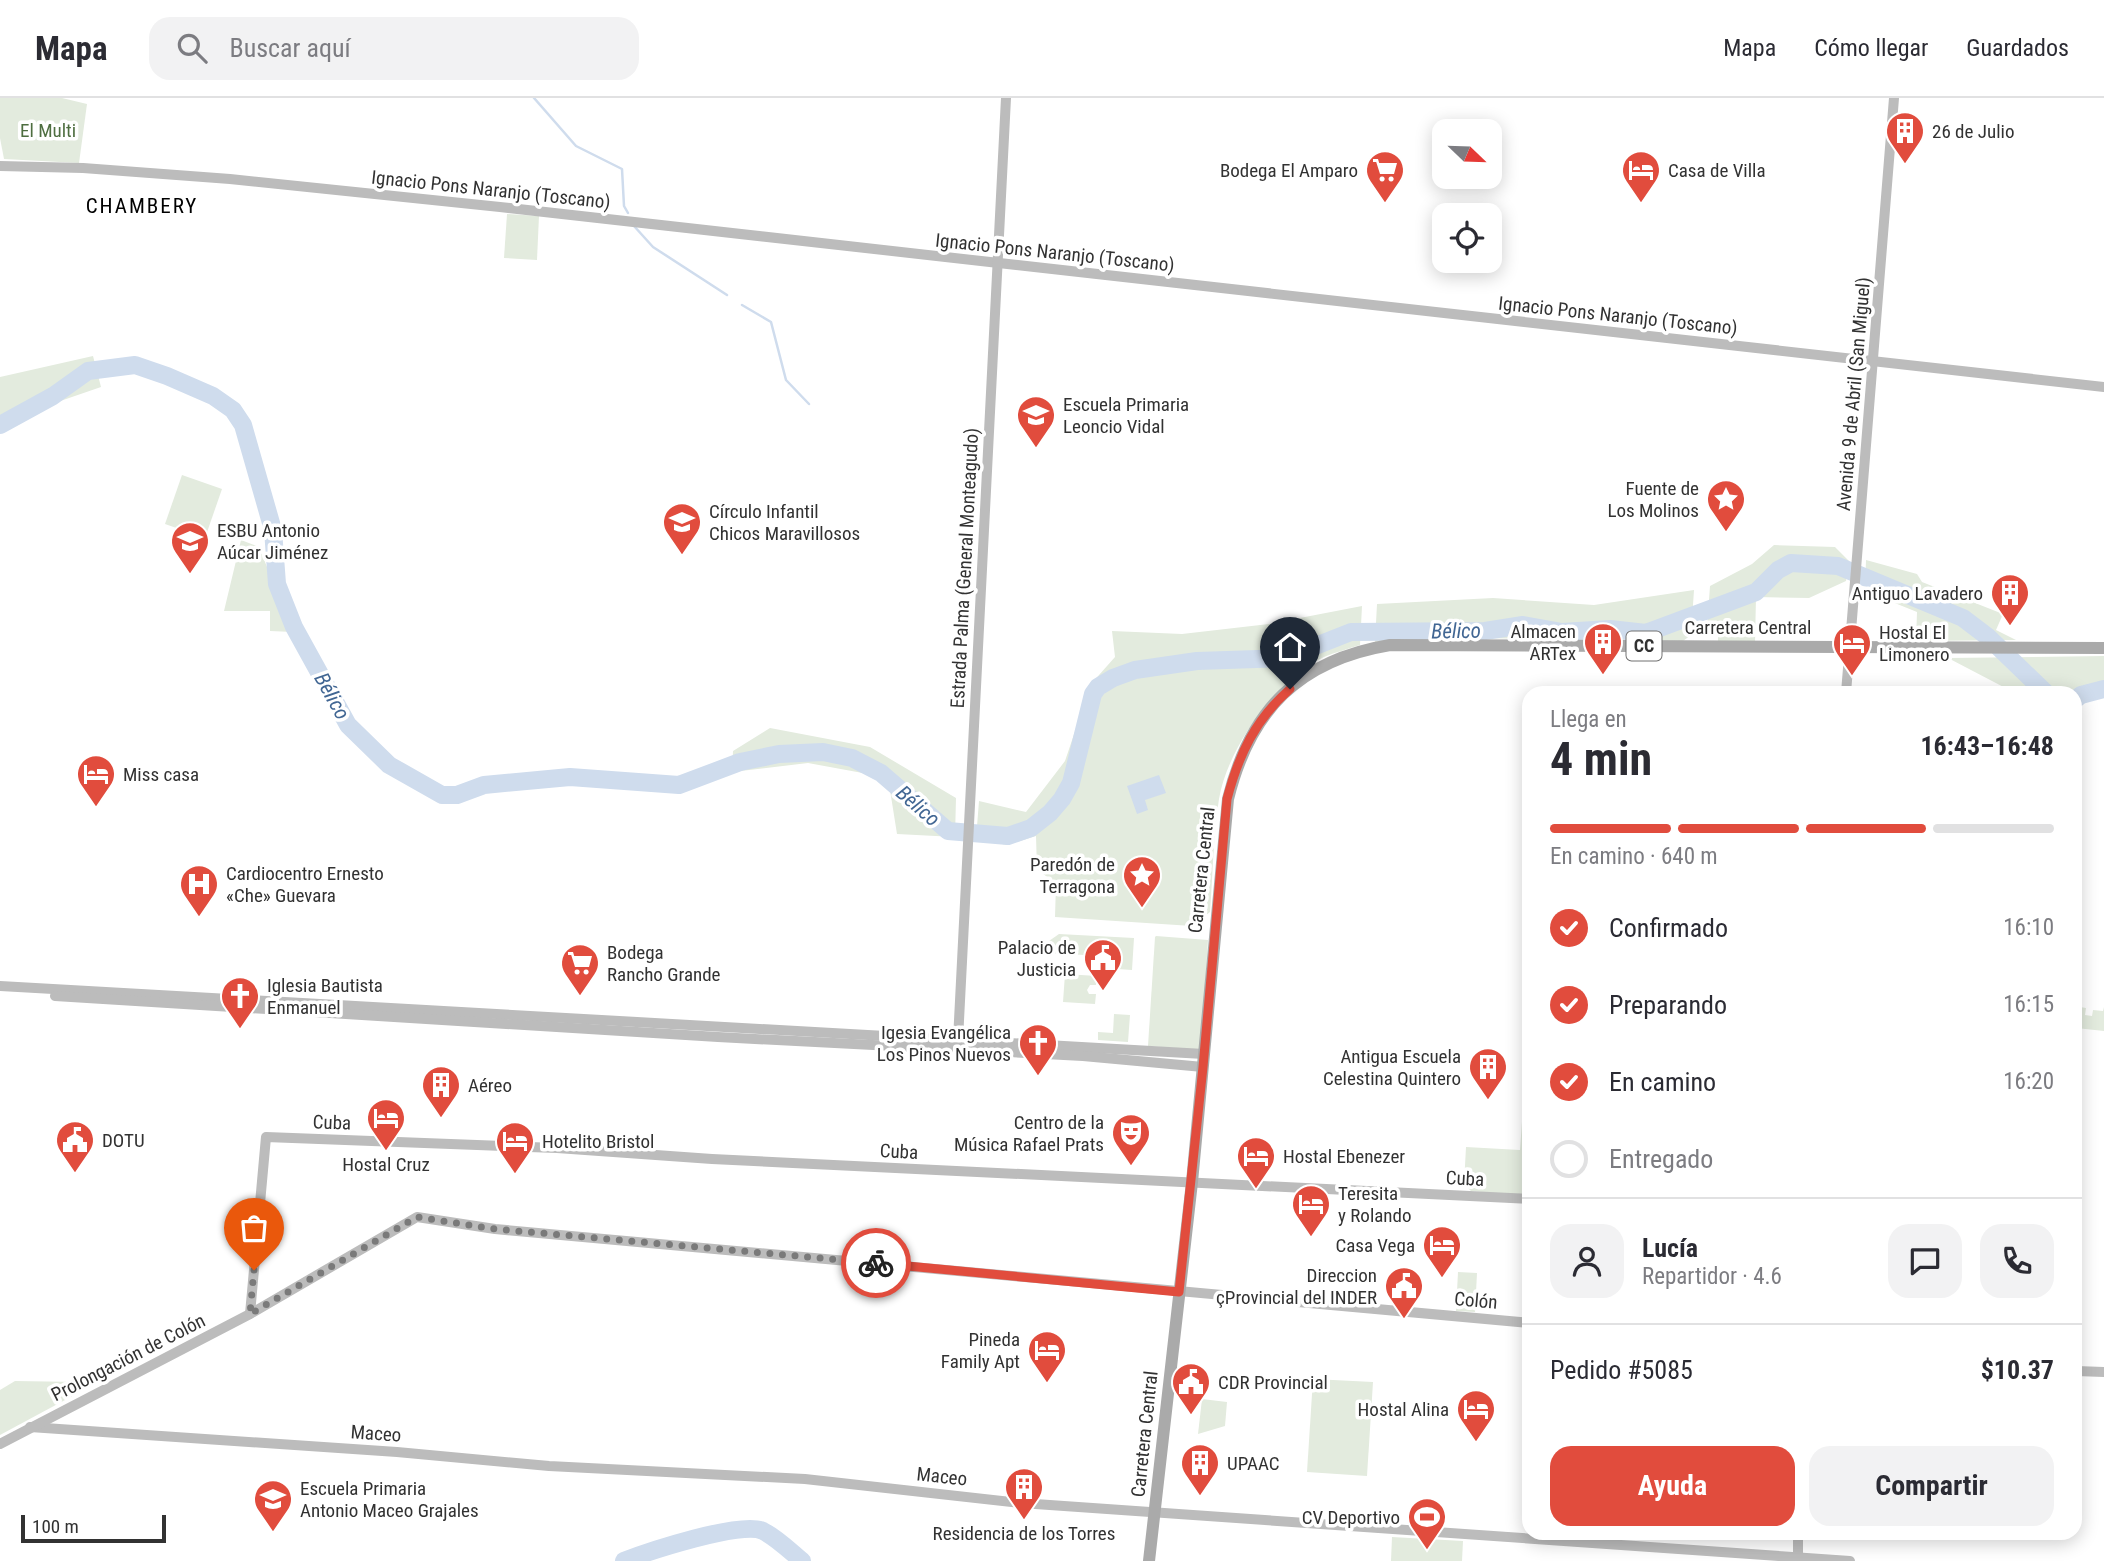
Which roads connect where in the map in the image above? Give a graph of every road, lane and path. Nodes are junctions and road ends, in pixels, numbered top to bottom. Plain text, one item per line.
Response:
1 (1006, 98) edge
2 (1894, 98) edge
3 (0, 166) edge
4 (998, 263) junction
5 (1874, 362) junction
6 (2104, 387) edge
7 (1850, 647) junction
8 (2104, 648) edge
9 (1847, 686) edge
10 (0, 986) edge
11 (0, 993) edge
12 (958, 1040) junction
13 (1204, 1060) junction
14 (1192, 1182) junction
15 (1522, 1199) edge
16 (417, 1217) joint
17 (1179, 1292) junction
18 (250, 1314) junction
19 (1522, 1322) edge
20 (2082, 1371) edge
21 (2104, 1372) edge
22 (30, 1427) junction
23 (0, 1444) edge
24 (1155, 1512) junction
25 (1522, 1539) edge
26 (1530, 1540) edge
27 (1798, 1540) edge
28 (1798, 1560) edge
29 (1149, 1561) edge
30 (1850, 1561) edge

1 - 4 main road, Estrada Palma (General Monteagudo)
2 - 5 main road, Avenida 9 de Abril (San Miguel)
3 - 4 main road, Ignacio Pons Naranjo (Toscano)
4 - 5 main road, Ignacio Pons Naranjo (Toscano)
4 - 12 main road, Estrada Palma (General Monteagudo)
5 - 6 main road, Ignacio Pons Naranjo (Toscano)
5 - 7 main road, Avenida 9 de Abril (San Miguel)
7 - 8 main road, Carretera Central / CC
7 - 9 main road, Avenida 9 de Abril (San Miguel)
7 - 13 main road, Carretera Central / CC
10 - 12 main road
11 - 13 main road
12 - 13 main road
13 - 14 main road, Carretera Central / CC
14 - 15 main road, Cuba
14 - 17 main road, Carretera Central / CC
14 - 18 main road, Cuba
16 - 17 main road, Colón
16 - 18 main road, Prolongación de Colón
17 - 19 main road, Colón
17 - 24 main road, Carretera Central / CC
18 - 22 main road, Prolongación de Colón
20 - 21 main road
22 - 23 main road, Prolongación de Colón
22 - 24 main road, Maceo
24 - 25 main road, Maceo
24 - 29 main road, Carretera Central / CC
26 - 28 main road, Maceo
27 - 28 main road
28 - 30 main road, Maceo

